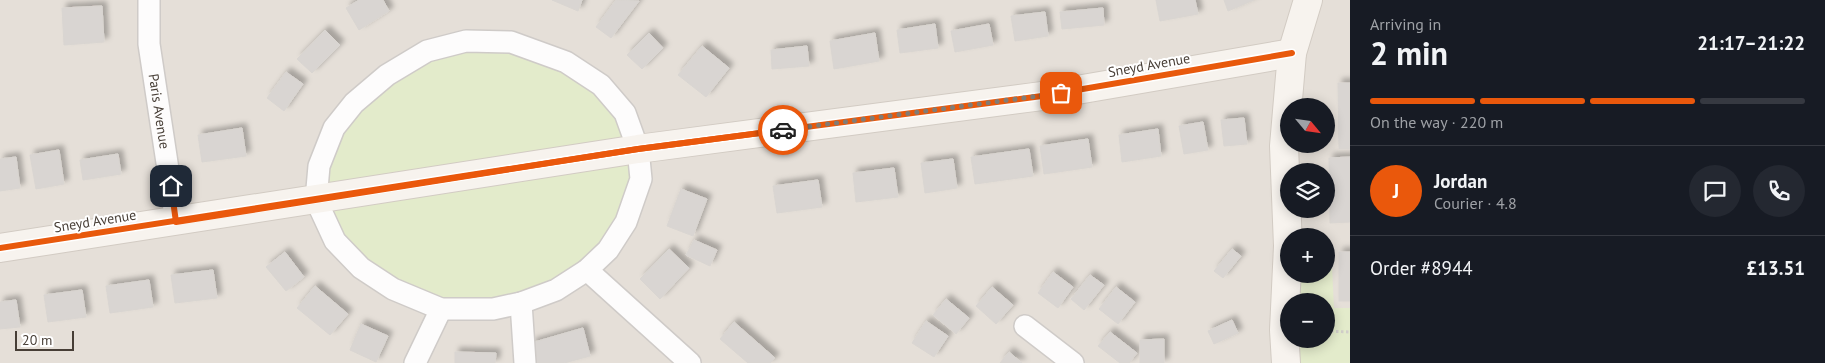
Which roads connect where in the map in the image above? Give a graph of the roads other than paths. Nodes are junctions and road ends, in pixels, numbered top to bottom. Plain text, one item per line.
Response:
1 (148, 0) edge
2 (1308, 0) edge
3 (1292, 53) junction
4 (638, 149) junction
5 (316, 200) junction
6 (176, 222) junction
7 (0, 248) edge
8 (587, 270) junction
9 (521, 303) junction
10 (441, 309) junction
11 (1025, 326) dead end
12 (415, 363) edge
13 (525, 363) edge
14 (690, 363) edge
15 (1073, 363) edge
16 (1286, 363) edge

1 - 6 street, Paris Avenue
2 - 3 street
3 - 4 street, Sneyd Avenue
3 - 16 street
4 - 5 street, Sneyd Avenue
4 - 5 street
4 - 8 street
5 - 6 street, Sneyd Avenue
5 - 10 street
6 - 7 street, Sneyd Avenue
8 - 9 street
8 - 14 street
9 - 10 street
9 - 13 street
10 - 12 street
11 - 15 street

